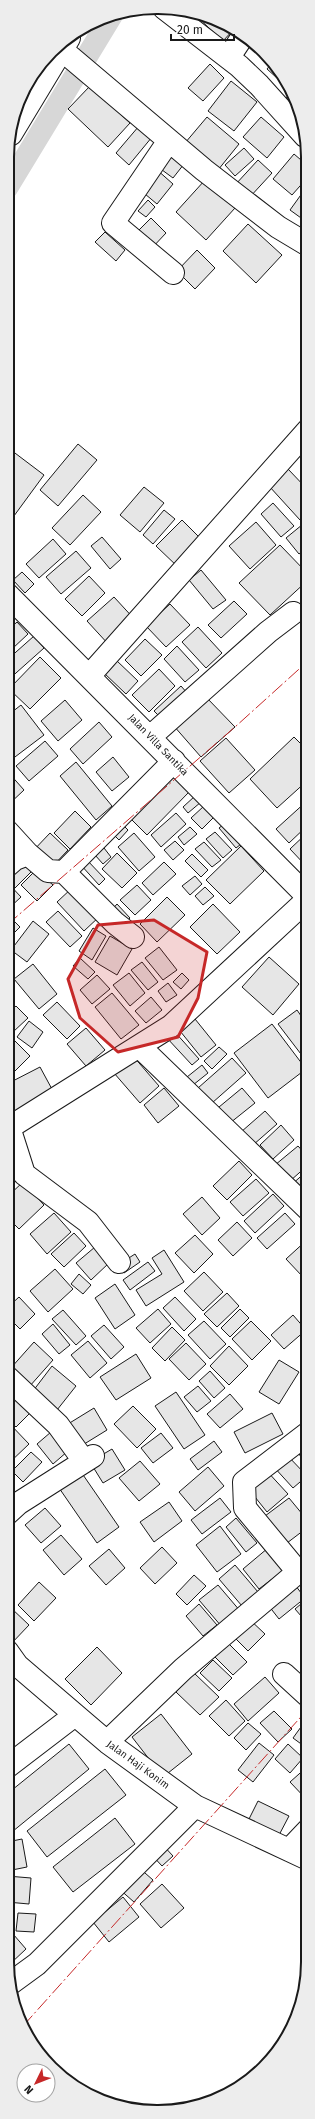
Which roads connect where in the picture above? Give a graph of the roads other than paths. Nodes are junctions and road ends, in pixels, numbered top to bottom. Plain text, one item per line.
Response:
1 (173, 15) edge
2 (240, 40) edge
3 (67, 49) edge
4 (229, 57) junction
5 (39, 79) edge
6 (21, 115) edge
7 (298, 128) edge
8 (168, 142) junction
9 (301, 241) edge
10 (173, 273) dead end
11 (301, 438) edge
12 (14, 601) edge
13 (293, 614) dead end
14 (90, 675) junction
15 (150, 737) junction
16 (174, 761) junction
17 (14, 839) edge
18 (28, 854) junction
19 (14, 860) edge
20 (64, 872) junction
21 (301, 891) edge
22 (301, 905) edge
23 (134, 937) dead end
24 (140, 1047) junction
25 (14, 1124) edge
26 (14, 1145) edge
27 (301, 1202) edge
28 (118, 1262) dead end
29 (14, 1383) edge
30 (301, 1438) edge
31 (14, 1509) edge
32 (14, 1665) edge
33 (284, 1674) dead end
34 (301, 1690) edge
35 (75, 1715) junction
36 (107, 1742) junction
37 (14, 1762) edge
38 (195, 1806) junction
39 (298, 1854) edge
40 (15, 1980) edge

1 - 4 street
2 - 4 street
3 - 5 street
3 - 8 street
4 - 7 street
5 - 6 street
8 - 9 street
8 - 10 street
11 - 14 street
12 - 14 street, Jalan Villa Santika
13 - 15 street
14 - 15 street, Jalan Villa Santika
15 - 16 street, Jalan Villa Santika
16 - 20 street
16 - 21 street, Jalan Villa Santika
17 - 18 street
18 - 19 street
18 - 20 street
20 - 23 street
22 - 24 street
24 - 25 street
24 - 27 street
26 - 28 street
29 - 31 street
30 - 36 street
32 - 35 street, Jalan Haji Konim
33 - 34 street
35 - 36 street, Jalan Haji Konim
35 - 37 street
36 - 38 street, Jalan Haji Konim
38 - 39 street, Jalan Haji Konim
38 - 40 street

